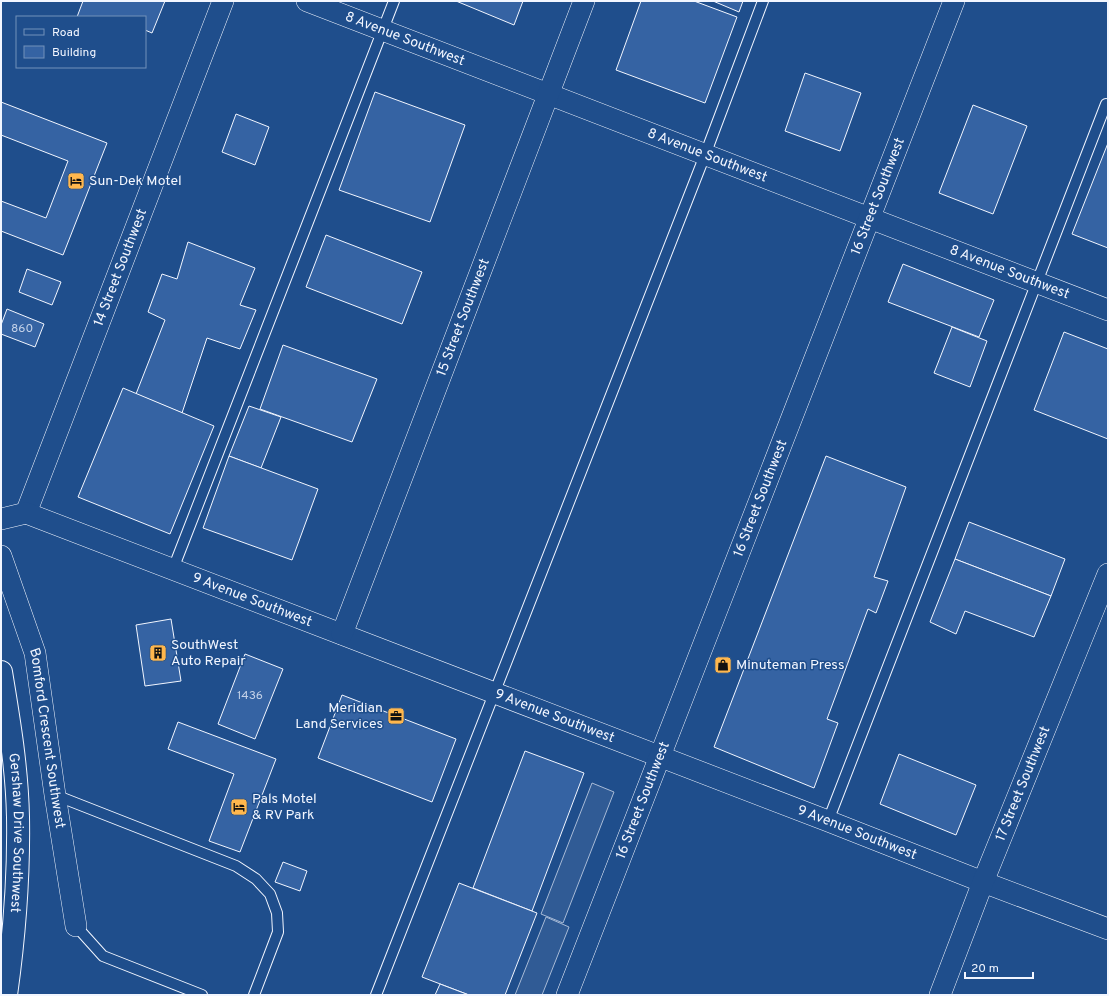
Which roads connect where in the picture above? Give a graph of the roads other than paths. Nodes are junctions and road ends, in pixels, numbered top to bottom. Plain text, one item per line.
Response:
1 (223, 1) edge
2 (307, 1) edge
3 (394, 1) edge
4 (584, 1) edge
5 (763, 1) edge
6 (954, 1) edge
7 (382, 30) junction
8 (548, 94) junction
9 (1108, 105) edge
10 (705, 154) junction
11 (870, 218) junction
12 (1037, 282) junction
13 (1108, 310) edge
14 (26, 512) junction
15 (1, 519) edge
16 (1, 556) edge
17 (173, 569) junction
18 (1108, 574) edge
19 (342, 634) junction
20 (1, 672) edge
21 (494, 693) junction
22 (660, 756) junction
23 (56, 795) junction
24 (828, 821) junction
25 (983, 882) junction
26 (76, 926) joint
27 (1108, 929) edge
28 (6, 995) edge
29 (202, 995) edge
30 (254, 995) edge
31 (376, 995) edge
32 (567, 995) edge
33 (940, 995) edge

1 - 14 street, 14 Street Southwest
2 - 7 street, 8 Avenue Southwest
3 - 7 lane
4 - 8 street, 15 Street Southwest
5 - 10 lane
6 - 11 street, 16 Street Southwest
7 - 8 street, 8 Avenue Southwest
7 - 17 lane
8 - 10 street, 8 Avenue Southwest
8 - 19 street, 15 Street Southwest
9 - 12 lane
10 - 11 street, 8 Avenue Southwest
10 - 21 lane
11 - 12 street, 8 Avenue Southwest
11 - 22 street, 16 Street Southwest
12 - 13 street, 8 Avenue Southwest
12 - 24 lane
14 - 15 street
14 - 17 street, 9 Avenue Southwest
16 - 23 street, Bomford Crescent Southwest
17 - 19 street, 9 Avenue Southwest
18 - 25 street, 17 Street Southwest
19 - 21 street, 9 Avenue Southwest
20 - 28 highway, Gershaw Drive Southwest
21 - 22 street, 9 Avenue Southwest
21 - 31 lane
22 - 24 street, 9 Avenue Southwest
22 - 32 street, 16 Street Southwest
23 - 26 street, Bomford Crescent Southwest
23 - 30 lane
24 - 25 street, 9 Avenue Southwest
25 - 27 street, 9 Avenue Southwest
25 - 33 street, 17 Street Southwest
26 - 29 lane

